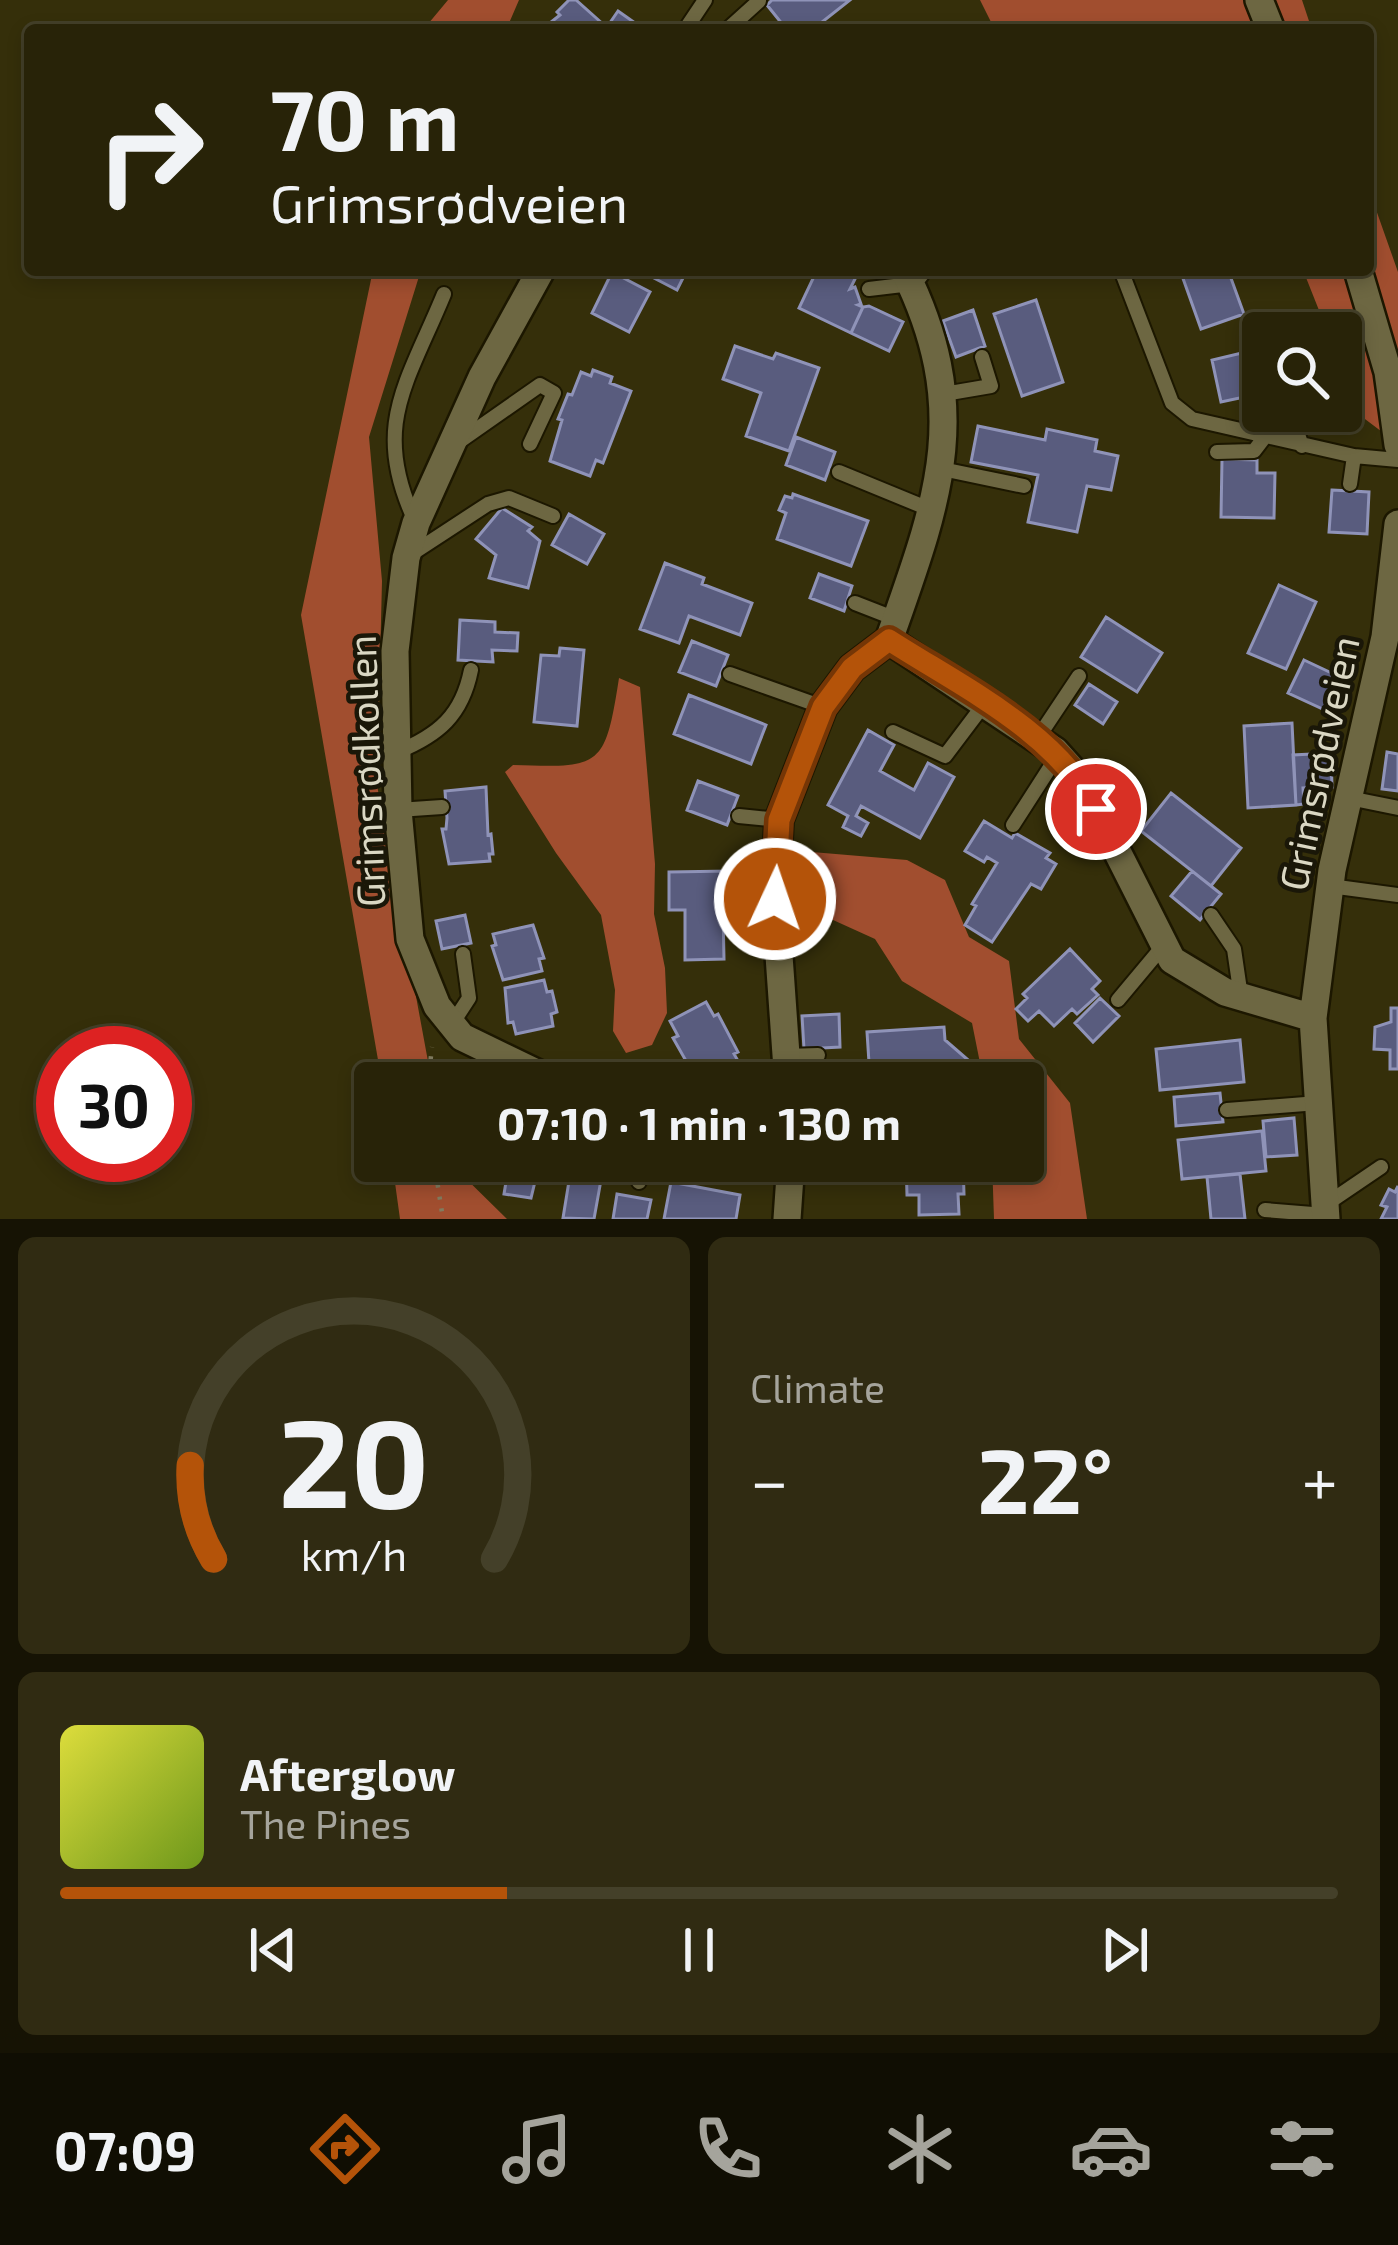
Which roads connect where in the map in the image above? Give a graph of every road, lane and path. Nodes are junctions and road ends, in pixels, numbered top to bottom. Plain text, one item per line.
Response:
1 (759, 1) edge
2 (734, 24) edge
3 (538, 276) edge
4 (909, 276) edge
5 (912, 276) edge
6 (1123, 276) edge
7 (1360, 276) edge
8 (869, 289) dead end
9 (444, 294) dead end
10 (982, 357) dead end
11 (944, 394) junction
12 (1297, 432) edge
13 (1267, 434) junction
14 (530, 444) dead end
15 (1302, 446) junction
16 (1398, 446) edge
17 (447, 452) junction
18 (1217, 452) dead end
19 (1354, 456) junction
20 (1398, 460) edge
21 (942, 469) junction
22 (839, 472) dead end
23 (1350, 484) dead end
24 (1024, 486) dead end
25 (934, 512) junction
26 (553, 516) dead end
27 (416, 523) junction
28 (1398, 524) edge
29 (406, 558) junction
30 (855, 603) dead end
31 (893, 629) junction
32 (1392, 639) edge
33 (471, 670) dead end
34 (730, 674) dead end
35 (1079, 676) dead end
36 (985, 703) junction
37 (823, 707) junction
38 (893, 732) dead end
39 (1047, 747) junction
40 (397, 752) junction
41 (1349, 798) junction
42 (442, 807) dead end
43 (1398, 808) edge
44 (398, 810) junction
45 (740, 816) dead end
46 (779, 820) junction
47 (1013, 825) dead end
48 (775, 884) junction
49 (736, 886) dead end
50 (1330, 886) junction
51 (1398, 895) edge
52 (1210, 915) dead end
53 (1164, 945) junction
54 (463, 954) dead end
55 (1241, 997) junction
56 (1118, 1000) dead end
57 (1313, 1018) junction
58 (452, 1024) junction
59 (818, 1054) dead end
60 (514, 1062) edge
61 (786, 1062) edge
62 (802, 1062) edge
63 (1318, 1102) junction
64 (1227, 1110) dead end
65 (1381, 1167) dead end
66 (437, 1182) edge
67 (790, 1182) edge
68 (1264, 1210) dead end
69 (1325, 1213) edge
70 (443, 1219) edge
71 (787, 1219) edge

1 - 2 lane
3 - 17 street, Grimsrødkollen
4 - 8 lane
5 - 11 street
6 - 13 lane
7 - 16 street
9 - 27 lane
10 - 11 lane
11 - 21 street
12 - 15 lane
13 - 15 lane
13 - 18 lane
14 - 17 lane
15 - 19 lane
17 - 27 street, Grimsrødkollen
19 - 20 lane
19 - 23 lane
21 - 24 lane
21 - 25 street
22 - 25 lane
25 - 31 street
26 - 29 lane
27 - 29 street, Grimsrødkollen
28 - 32 street, Grimsrødveien
29 - 40 street, Grimsrødkollen
30 - 31 lane
31 - 36 street
31 - 37 street
32 - 41 street, Grimsrødveien
33 - 40 lane
34 - 37 lane
35 - 39 lane
36 - 38 lane
36 - 39 street
37 - 46 street
39 - 47 lane
39 - 53 street
40 - 44 street, Grimsrødkollen
41 - 43 lane
41 - 50 street, Grimsrødveien
42 - 44 lane
44 - 58 street, Grimsrødkollen
45 - 46 lane
46 - 48 street
48 - 49 lane
48 - 61 street
50 - 51 lane
50 - 57 street, Grimsrødveien
52 - 55 lane
53 - 55 street
53 - 56 lane
54 - 58 lane
55 - 57 street
57 - 63 street, Grimsrødveien
58 - 60 street, Grimsrødkollen
59 - 62 lane
63 - 64 lane
63 - 69 street, Grimsrødveien
65 - 69 lane
66 - 70 path
67 - 71 street
68 - 69 lane

